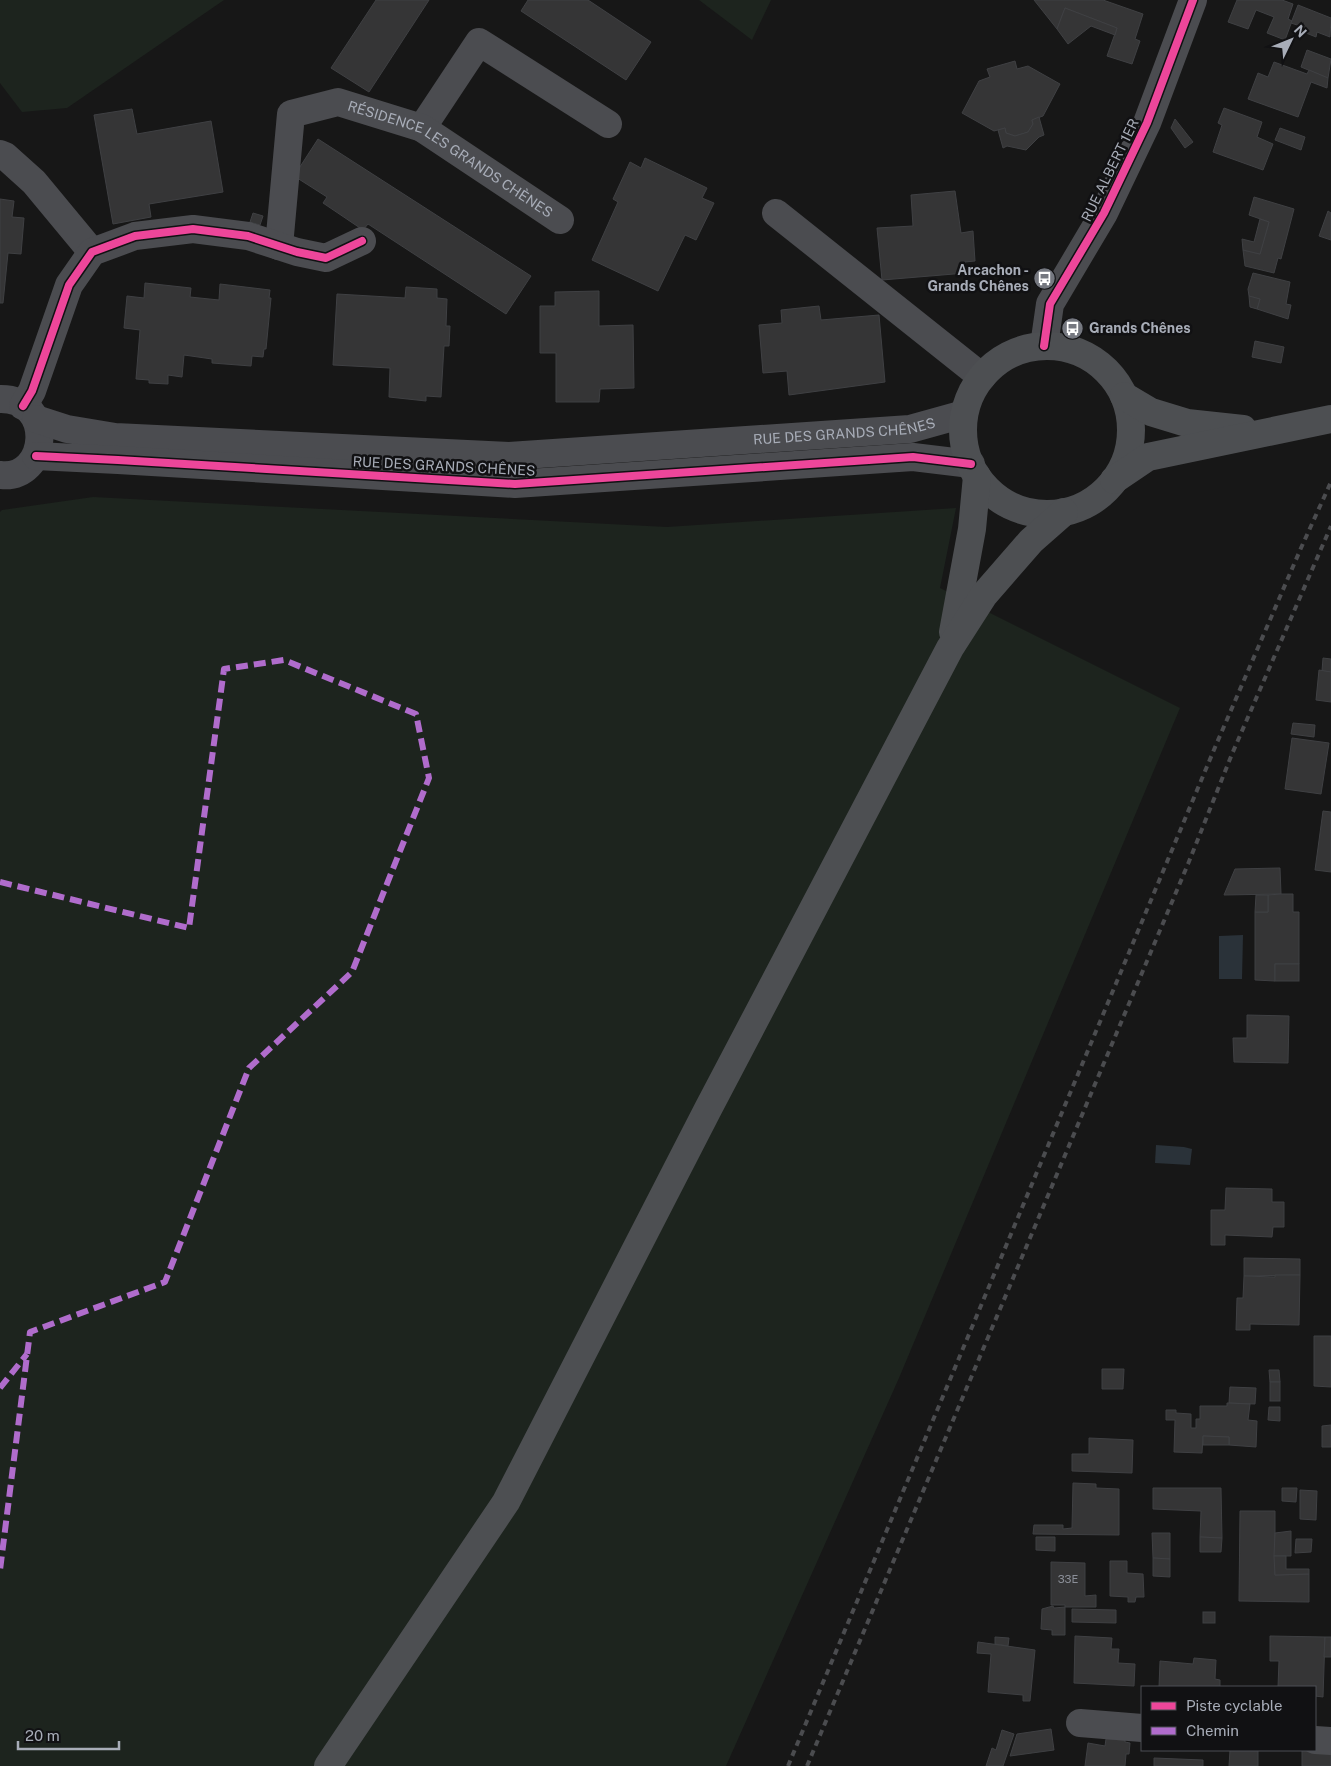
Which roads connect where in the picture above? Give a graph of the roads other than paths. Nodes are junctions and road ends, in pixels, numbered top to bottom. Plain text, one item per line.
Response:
1 (1193, 0) edge
2 (608, 124) dead end
3 (422, 128) junction
4 (0, 154) edge
5 (776, 212) dead end
6 (560, 220) dead end
7 (362, 241) dead end
8 (279, 246) junction
9 (92, 252) junction
10 (1044, 346) junction
11 (982, 377) junction
12 (1124, 396) junction
13 (20, 408) edge
14 (964, 414) junction
15 (1331, 419) edge
16 (1270, 431) junction
17 (36, 456) junction
18 (974, 470) junction
19 (0, 475) edge
20 (1114, 480) junction
21 (1064, 512) junction
22 (950, 648) junction
23 (1080, 1723) dead end
24 (1141, 1728) edge
25 (1316, 1740) edge
26 (1331, 1742) edge
27 (328, 1766) edge

1 - 10 street, RUE ALBERT 1ER
2 - 3 street
3 - 6 street, RÉSIDENCE LES GRANDS CHÈNES
3 - 8 street, RÉSIDENCE LES GRANDS CHÈNES
4 - 9 street
5 - 11 street
7 - 8 street
8 - 9 street
9 - 13 street
10 - 11 main road
10 - 12 main road
11 - 14 main road
12 - 16 main road
12 - 20 main road
13 - 14 street, RUE DES GRANDS CHÊNES
13 - 17 street
14 - 18 main road
15 - 16 main road
16 - 20 main road
17 - 18 street, RUE DES GRANDS CHÊNES
17 - 19 street
18 - 21 main road
18 - 22 main road
20 - 21 main road
21 - 22 main road
22 - 27 main road
23 - 24 street
25 - 26 street

